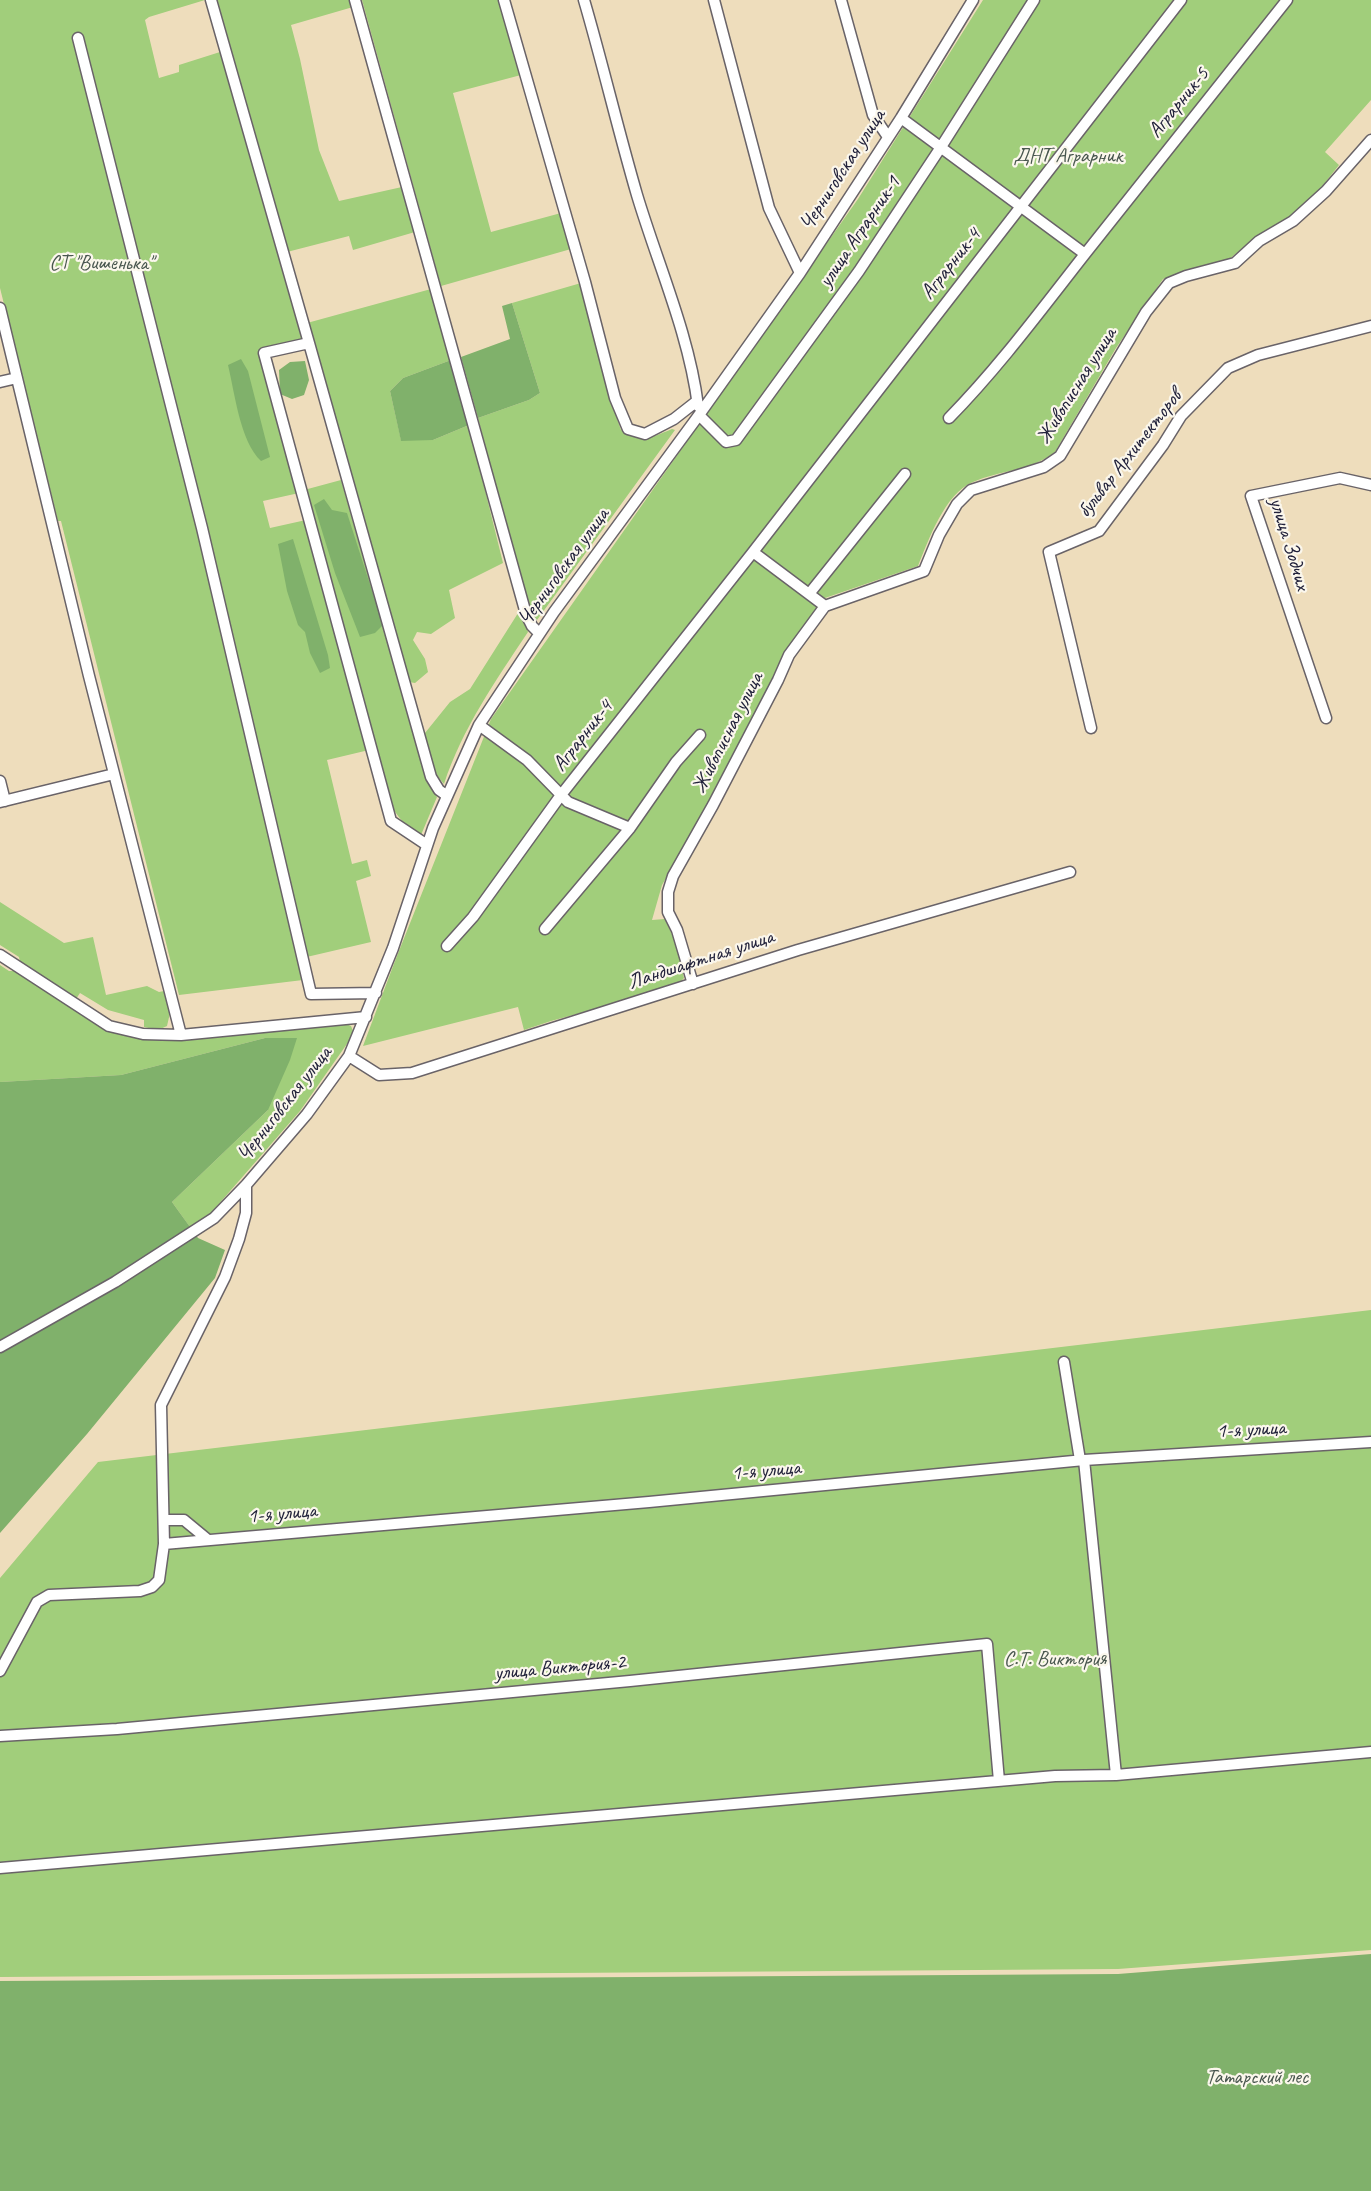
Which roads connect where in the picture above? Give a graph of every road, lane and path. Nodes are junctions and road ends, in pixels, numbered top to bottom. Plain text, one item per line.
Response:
1 (211, 0) edge
2 (356, 0) edge
3 (504, 0) edge
4 (584, 0) edge
5 (714, 0) edge
6 (841, 0) edge
7 (973, 0) edge
8 (1034, 0) edge
9 (1181, 0) edge
10 (1287, 0) edge
11 (78, 38) dead end
12 (901, 118) junction
13 (888, 137) junction
14 (1371, 140) edge
15 (941, 147) junction
16 (1021, 206) junction
17 (1082, 252) junction
18 (800, 273) junction
19 (0, 308) edge
20 (1371, 326) edge
21 (309, 343) junction
22 (17, 378) junction
23 (0, 382) edge
24 (697, 401) junction
25 (699, 416) junction
26 (949, 418) dead end
27 (905, 474) dead end
28 (1371, 484) edge
29 (753, 552) junction
30 (809, 594) junction
31 (825, 606) junction
32 (539, 633) junction
33 (1326, 718) dead end
34 (479, 725) junction
35 (1091, 728) dead end
36 (700, 735) dead end
37 (114, 774) junction
38 (0, 781) edge
39 (446, 795) junction
40 (561, 795) junction
41 (2, 802) edge
42 (630, 828) junction
43 (427, 845) junction
44 (1070, 872) dead end
45 (545, 929) dead end
46 (447, 946) dead end
47 (0, 955) edge
48 (693, 984) junction
49 (376, 993) junction
50 (366, 1017) junction
51 (181, 1035) junction
52 (349, 1056) junction
53 (246, 1185) junction
54 (0, 1347) edge
55 (1064, 1362) dead end
56 (1371, 1442) edge
57 (1082, 1460) junction
58 (164, 1520) junction
59 (207, 1539) junction
60 (164, 1544) junction
61 (0, 1671) edge
62 (0, 1736) edge
63 (1371, 1752) edge
64 (1116, 1775) junction
65 (999, 1781) junction
66 (0, 1868) edge

1 - 21 street
2 - 32 street
3 - 24 street
4 - 24 street
5 - 18 street
6 - 13 street
7 - 12 street, Черниговская улица
8 - 15 street, улица Аграрник-1
9 - 16 street, Аграрник-4
10 - 17 street, Аграрник-5
11 - 49 street
12 - 13 street, Черниговская улица
12 - 15 street
13 - 18 street, Черниговская улица
14 - 31 street, Живописная улица
15 - 16 street
15 - 25 street, улица Аграрник-1
16 - 17 street
16 - 29 street, Аграрник-4
17 - 26 street, Аграрник-5
18 - 25 street, Черниговская улица
19 - 22 street
20 - 35 street, бульвар Архитекторов
21 - 39 street
21 - 43 street
22 - 23 street
22 - 37 street
24 - 25 street
25 - 32 street, Черниговская улица
27 - 30 street
28 - 33 street, улица Зодчих
29 - 30 street
29 - 40 street, Аграрник-4
30 - 31 street
31 - 48 street, Живописная улица
32 - 34 street, Черниговская улица
34 - 39 street, Черниговская улица
34 - 40 street
36 - 42 street
37 - 41 street
37 - 51 street
38 - 41 street
39 - 43 street, Черниговская улица
40 - 42 street
40 - 46 street, Аграрник-4
42 - 45 street
43 - 49 street, Черниговская улица
44 - 48 street, Ландшафтная улица
47 - 51 street
48 - 52 street, Ландшафтная улица
49 - 50 street, Черниговская улица
50 - 51 street
50 - 52 street, Черниговская улица
52 - 53 street, Черниговская улица
53 - 54 street, Черниговская улица
53 - 58 street
55 - 57 street
56 - 57 street, 1-я улица
57 - 59 street, 1-я улица
57 - 64 street
58 - 59 street
58 - 60 street
59 - 60 street, 1-я улица
60 - 61 street
62 - 65 street, улица Виктория-2
63 - 64 street
64 - 65 street
65 - 66 street

